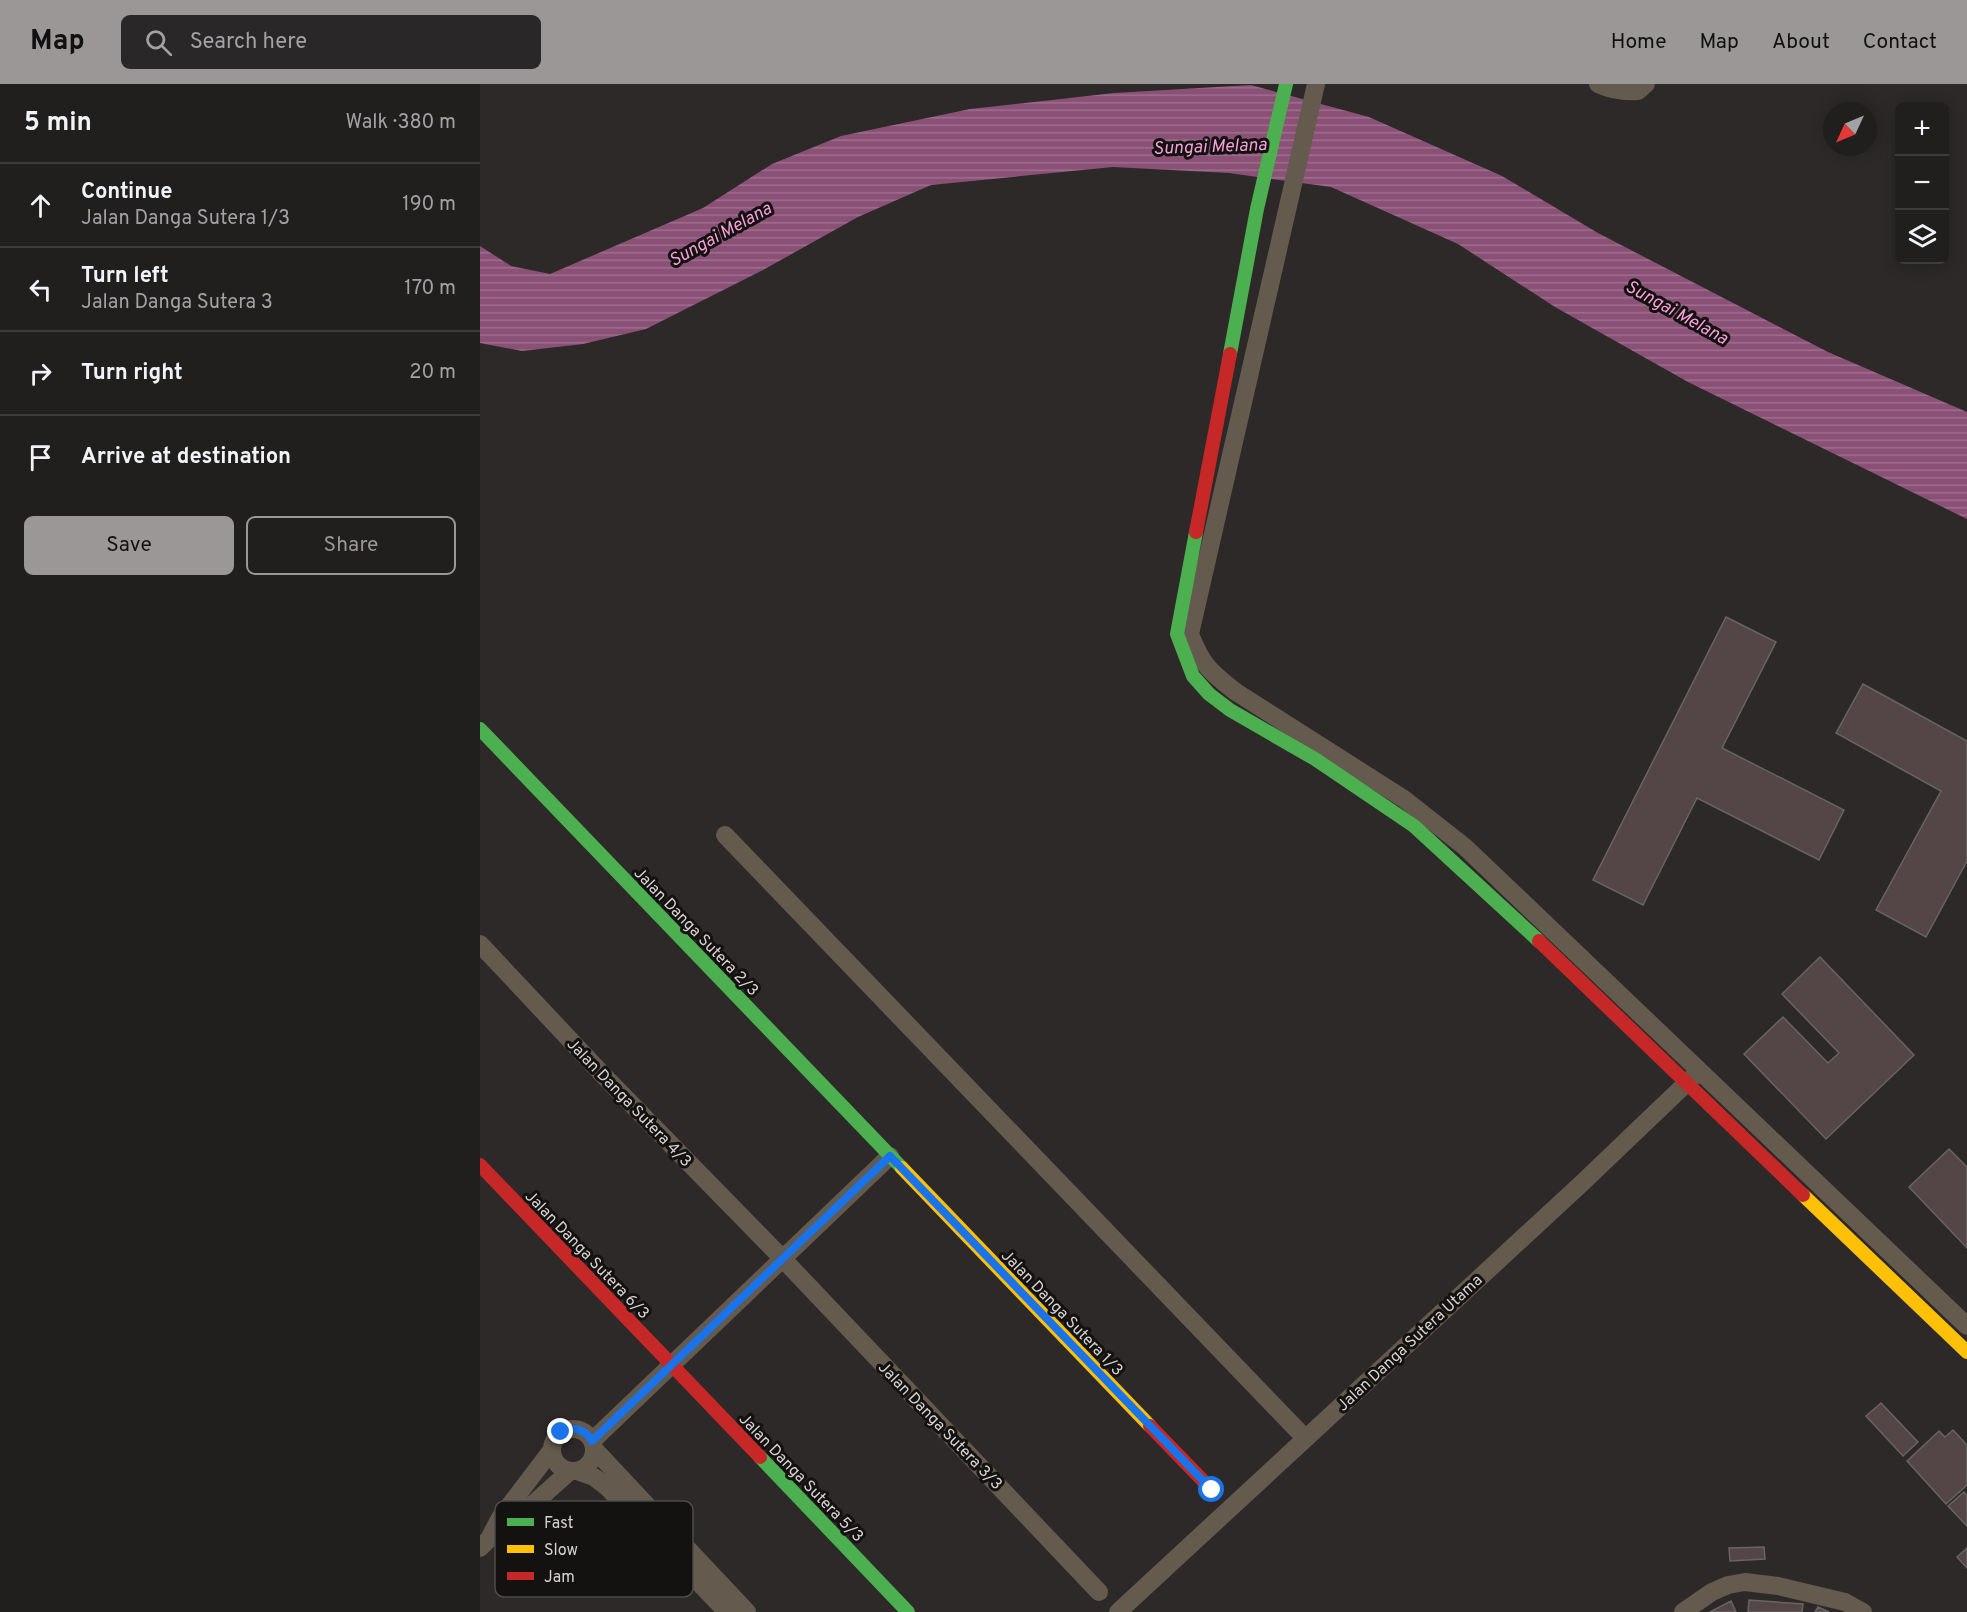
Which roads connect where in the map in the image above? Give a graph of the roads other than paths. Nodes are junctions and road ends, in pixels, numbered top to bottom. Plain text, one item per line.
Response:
1 (1287, 84) edge
2 (1316, 84) edge
3 (1598, 84) edge
4 (1646, 84) edge
5 (480, 729) edge
6 (725, 835) dead end
7 (480, 944) edge
8 (1693, 1077) junction
9 (890, 1156) junction
10 (480, 1165) edge
11 (1836, 1202) junction
12 (1823, 1215) junction
13 (782, 1258) junction
14 (1967, 1326) edge
15 (1967, 1352) edge
16 (672, 1365) junction
17 (1305, 1438) junction
18 (593, 1445) junction
19 (551, 1450) junction
20 (574, 1471) junction
21 (1212, 1490) dead end
22 (513, 1501) edge
23 (539, 1501) edge
24 (621, 1501) edge
25 (645, 1501) edge
26 (495, 1524) edge
27 (483, 1539) edge
28 (693, 1553) edge
29 (693, 1576) edge
30 (1099, 1592) dead end
31 (727, 1612) edge
32 (747, 1612) edge
33 (908, 1612) edge
34 (1118, 1612) edge
35 (1683, 1612) edge
36 (1863, 1612) edge

1 - 8 street
2 - 8 street
3 - 4 street
5 - 9 street, Jalan Danga Sutera 2/3
6 - 17 street
7 - 13 street, Jalan Danga Sutera 4/3
8 - 11 street
8 - 12 street
8 - 17 street, Jalan Danga Sutera Utama
9 - 13 street
9 - 21 street, Jalan Danga Sutera 1/3
10 - 16 street, Jalan Danga Sutera 6/3
11 - 12 street
11 - 14 street
12 - 15 street
13 - 16 street
13 - 30 street, Jalan Danga Sutera 3/3
16 - 18 street
16 - 33 street, Jalan Danga Sutera 5/3
17 - 34 street, Jalan Danga Sutera Utama
18 - 19 street
18 - 20 street
18 - 25 street
19 - 20 street
19 - 22 street
20 - 23 street
20 - 24 street
26 - 27 street
28 - 32 street
29 - 31 street
35 - 36 street

